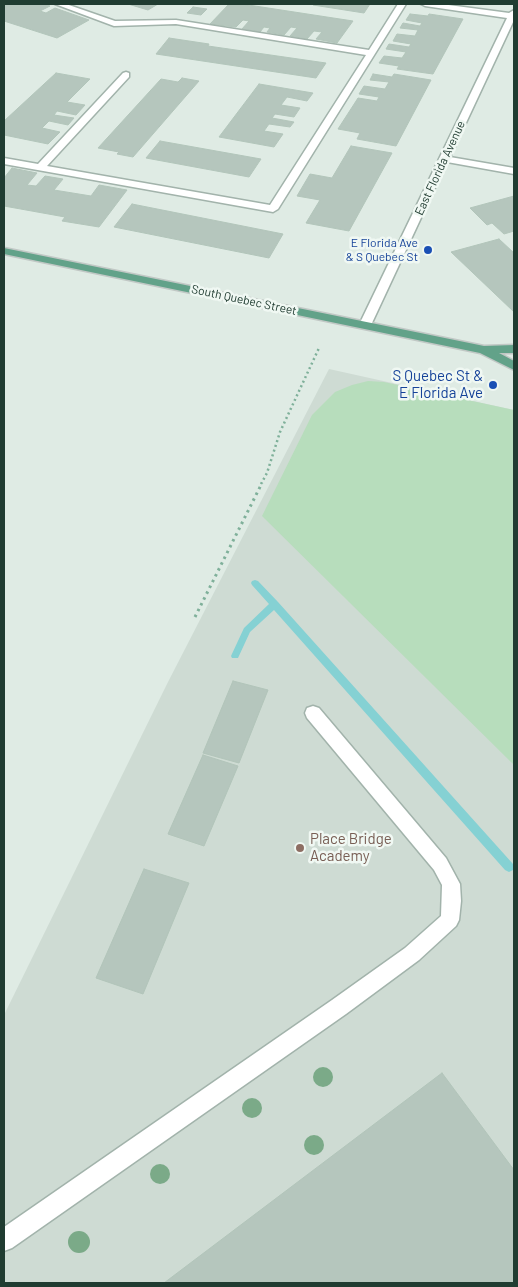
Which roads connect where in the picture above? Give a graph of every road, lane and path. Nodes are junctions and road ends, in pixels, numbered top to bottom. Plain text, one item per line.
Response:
1 (59, 4) edge
2 (402, 4) edge
3 (425, 4) edge
4 (513, 14) edge
5 (370, 53) junction
6 (126, 75) dead end
7 (444, 159) junction
8 (4, 161) edge
9 (40, 168) junction
10 (514, 171) edge
11 (4, 251) edge
12 (366, 325) junction
13 (319, 348) dead end
14 (514, 349) edge
15 (484, 350) junction
16 (514, 366) edge
17 (195, 617) dead end
18 (312, 713) dead end
19 (4, 1240) edge

1 - 5 street
2 - 5 street
3 - 4 street
4 - 7 street, East Florida Avenue
5 - 9 street
6 - 9 street
7 - 10 street
7 - 12 street, East Florida Avenue
8 - 9 street
11 - 12 main road, South Quebec Street
12 - 15 main road, South Quebec Street
13 - 17 path
14 - 15 main road, South Quebec Street
15 - 16 main road, South Quebec Street
18 - 19 street

